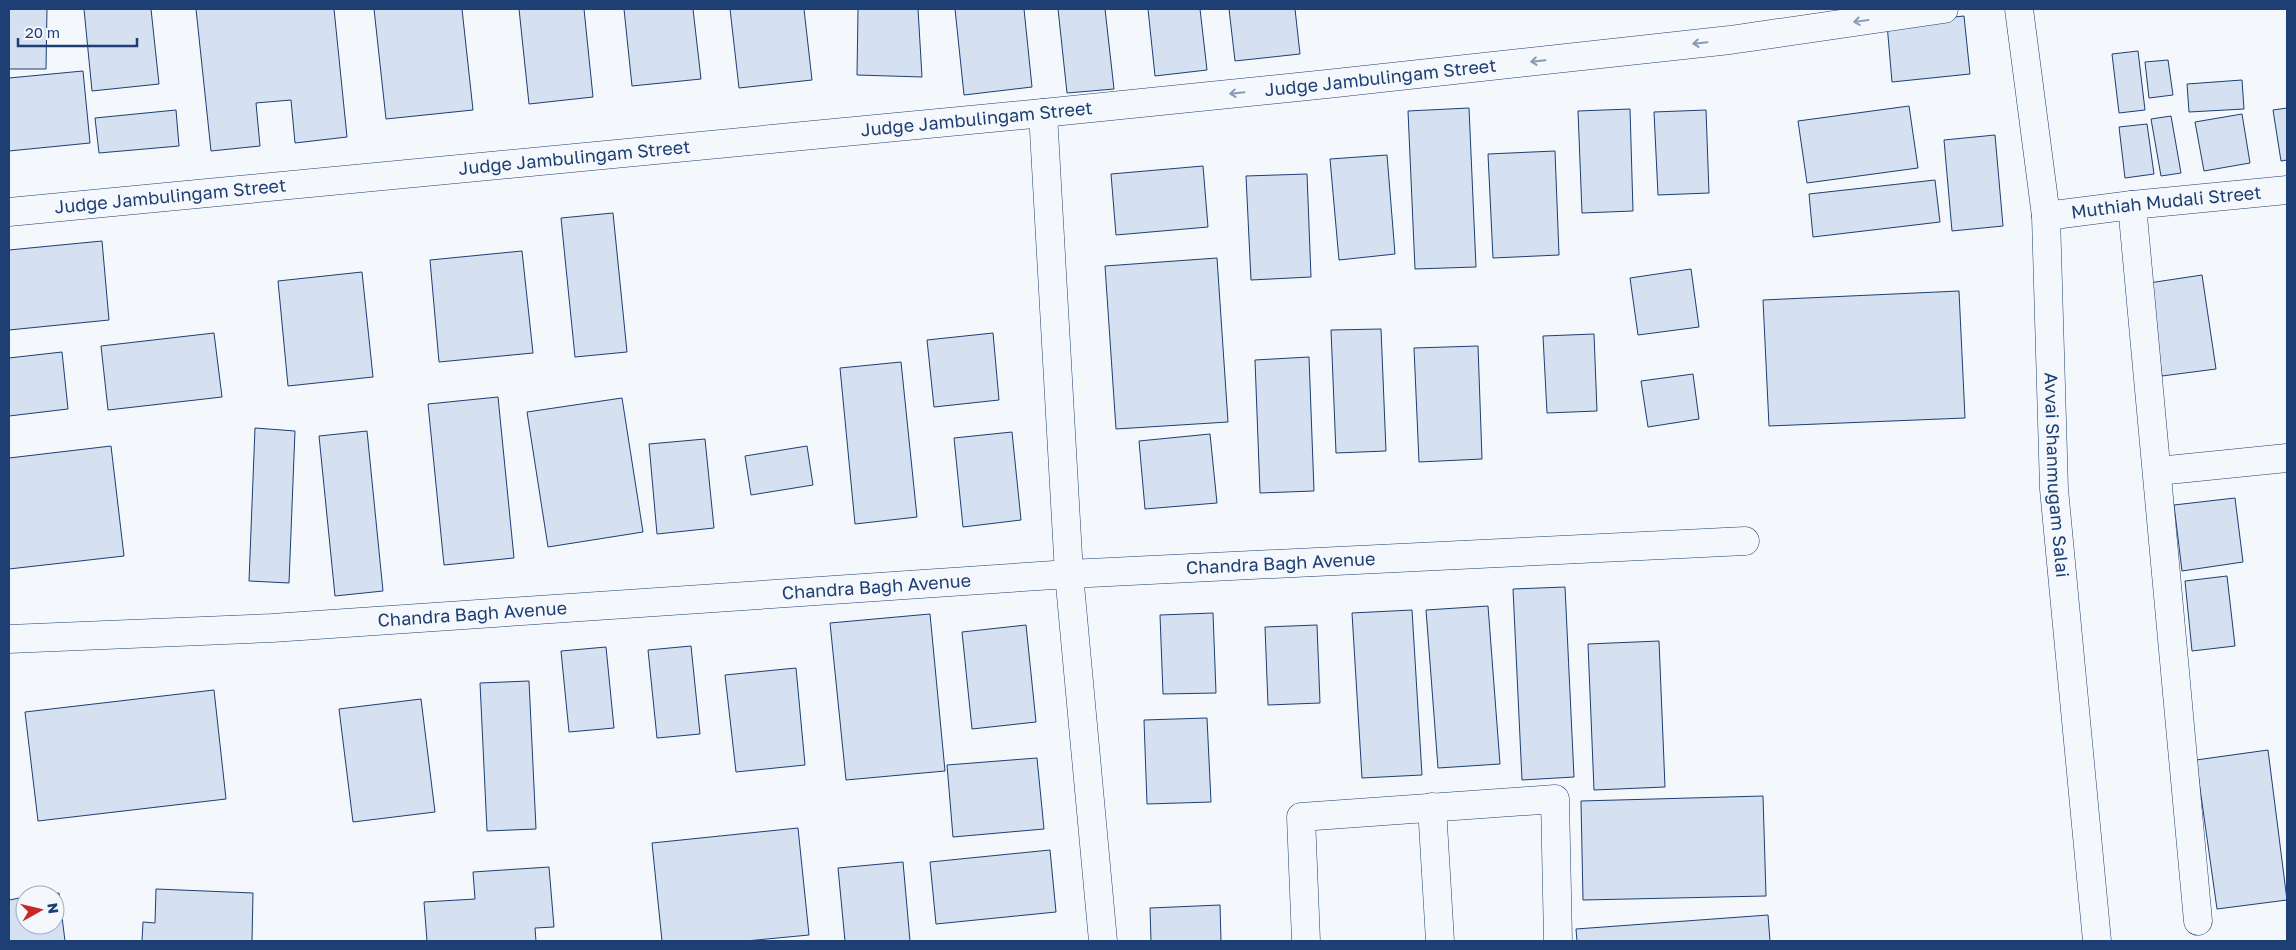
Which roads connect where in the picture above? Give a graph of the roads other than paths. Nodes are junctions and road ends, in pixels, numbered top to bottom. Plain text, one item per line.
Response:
1 (1944, 9) edge
2 (2019, 9) edge
3 (1043, 113) junction
4 (2287, 190) edge
5 (2132, 205) junction
6 (9, 212) edge
7 (2046, 216) junction
8 (2287, 458) edge
9 (2158, 471) junction
10 (1744, 541) dead end
11 (1069, 574) junction
12 (9, 639) edge
13 (1432, 808) junction
14 (2198, 921) dead end
15 (1103, 941) edge
16 (1306, 941) edge
17 (1440, 941) edge
18 (1558, 941) edge
19 (2097, 941) edge

1 -> 3 street, Judge Jambulingam Street
2 - 7 street, Avvai Shanmugam Salai
3 - 6 street, Judge Jambulingam Street
3 - 11 street
4 - 5 street, Muthiah Mudali Street
5 - 7 street, Muthiah Mudali Street
5 - 9 street
7 - 19 street, Avvai Shanmugam Salai
8 - 9 street
9 - 14 street
10 - 11 street, Chandra Bagh Avenue
11 - 12 street, Chandra Bagh Avenue
11 - 15 street
13 - 16 street
13 - 17 street
13 - 18 street

